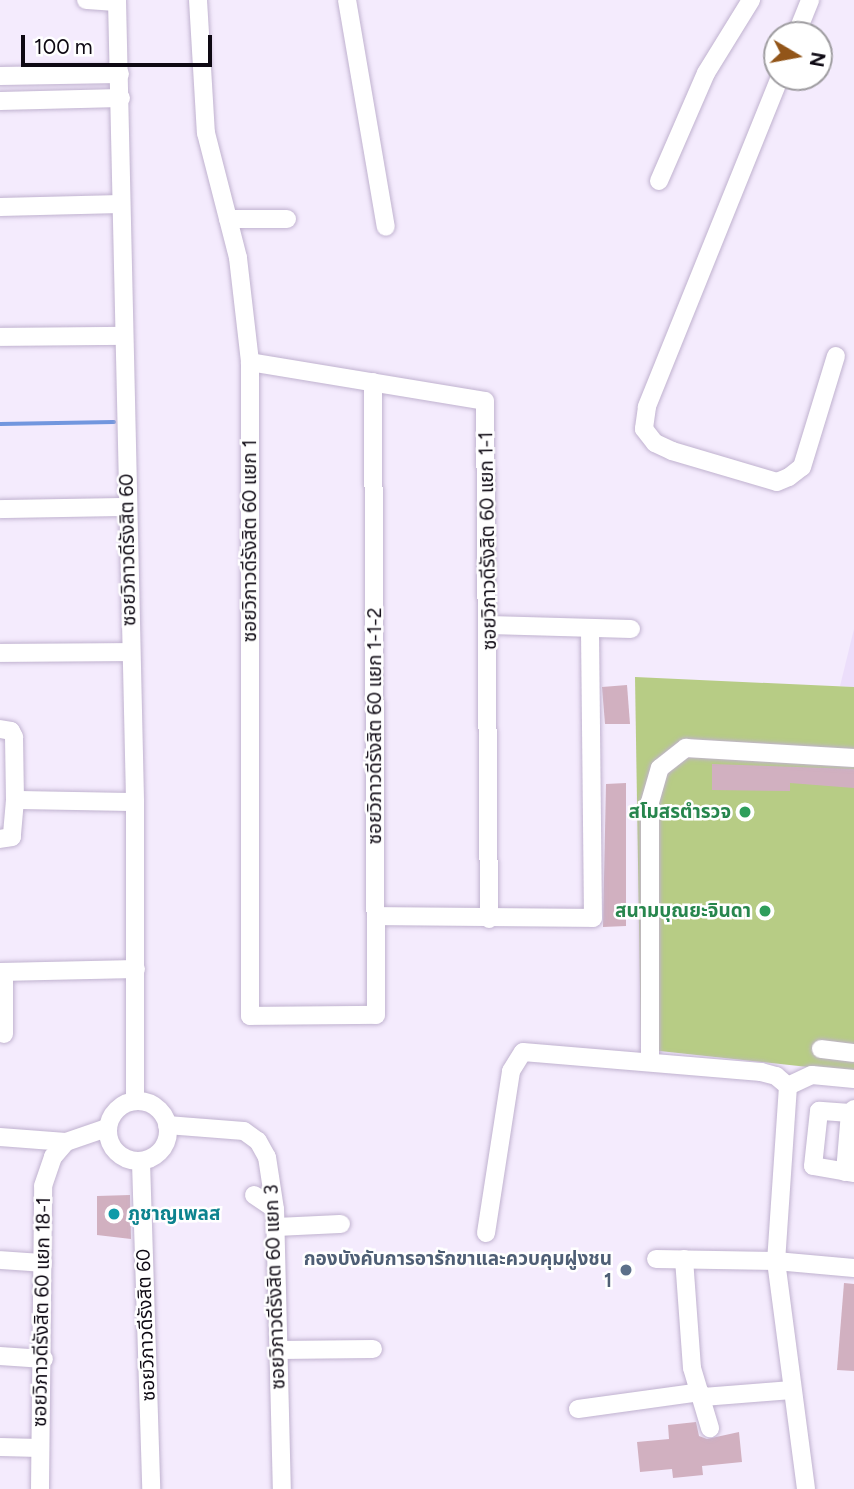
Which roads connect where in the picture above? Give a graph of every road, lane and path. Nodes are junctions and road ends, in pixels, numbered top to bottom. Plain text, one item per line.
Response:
1 (86, 0) edge
2 (198, 0) edge
3 (347, 0) edge
4 (751, 0) edge
5 (810, 0) edge
6 (117, 1) edge
7 (802, 21) edge
8 (120, 74) junction
9 (0, 76) edge
10 (774, 91) edge
11 (121, 98) junction
12 (0, 101) edge
13 (659, 181) dead end
14 (121, 204) junction
15 (0, 208) edge
16 (228, 219) junction
17 (287, 219) dead end
18 (386, 227) dead end
19 (124, 336) junction
20 (0, 337) edge
21 (836, 356) dead end
22 (250, 362) junction
23 (373, 382) junction
24 (127, 507) junction
25 (0, 509) edge
26 (489, 625) junction
27 (590, 628) junction
28 (631, 629) dead end
29 (131, 652) junction
30 (0, 653) edge
31 (0, 729) edge
32 (854, 758) edge
33 (15, 800) junction
34 (135, 802) junction
35 (0, 839) edge
36 (376, 916) junction
37 (489, 919) junction
38 (136, 969) junction
39 (2, 972) edge
40 (321, 1015) joint
41 (4, 1034) dead end
42 (821, 1049) dead end
43 (854, 1053) edge
44 (650, 1062) junction
45 (854, 1079) edge
46 (788, 1086) junction
47 (135, 1101) junction
48 (852, 1111) edge
49 (167, 1125) junction
50 (107, 1128) junction
51 (0, 1137) edge
52 (66, 1142) junction
53 (141, 1162) junction
54 (849, 1172) edge
55 (254, 1195) dead end
56 (275, 1218) junction
57 (341, 1224) dead end
58 (486, 1233) dead end
59 (656, 1259) dead end
60 (684, 1259) junction
61 (0, 1260) edge
62 (776, 1261) junction
63 (43, 1263) junction
64 (854, 1268) edge
65 (373, 1349) dead end
66 (278, 1350) junction
67 (0, 1356) edge
68 (44, 1359) junction
69 (792, 1390) junction
70 (702, 1394) junction
71 (578, 1409) dead end
72 (710, 1428) dead end
73 (0, 1447) edge
74 (40, 1448) junction
75 (40, 1489) edge
76 (150, 1489) edge
77 (282, 1489) edge
78 (806, 1489) edge

1 - 6 street
2 - 16 street, ซอยวิภาวดีรังสิต 60 แยก 1
3 - 18 street
4 - 13 street
5 - 7 street
6 - 8 street, ซอยวิภาวดีรังสิต 60
8 - 9 street
8 - 11 street, ซอยวิภาวดีรังสิต 60
10 - 21 street
11 - 12 street
11 - 14 street, ซอยวิภาวดีรังสิต 60
14 - 15 street
14 - 19 street, ซอยวิภาวดีรังสิต 60
16 - 17 street
16 - 22 street, ซอยวิภาวดีรังสิต 60 แยก 1
19 - 20 street
19 - 24 street, ซอยวิภาวดีรังสิต 60
22 - 23 street, ซอยวิภาวดีรังสิต 60 แยก 1-1
22 - 40 street, ซอยวิภาวดีรังสิต 60 แยก 1
23 - 26 street, ซอยวิภาวดีรังสิต 60 แยก 1-1
23 - 36 street, ซอยวิภาวดีรังสิต 60 แยก 1-1-2
24 - 25 street
24 - 29 street, ซอยวิภาวดีรังสิต 60
26 - 27 street
26 - 37 street, ซอยวิภาวดีรังสิต 60 แยก 1-1
27 - 28 street
27 - 37 street
29 - 30 street
29 - 34 street, ซอยวิภาวดีรังสิต 60
31 - 33 street
32 - 44 street
33 - 34 street
33 - 35 street
34 - 38 street, ซอยวิภาวดีรังสิต 60
36 - 37 street
36 - 40 street, ซอยวิภาวดีรังสิต 60 แยก 1-1-2
38 - 39 street
38 - 47 street, ซอยวิภาวดีรังสิต 60
39 - 41 street
42 - 43 street
44 - 46 street
44 - 58 street
45 - 46 street
46 - 62 street
47 - 49 street
47 - 50 street
48 - 54 street
48 - 54 street
49 - 53 street
49 - 56 street, ซอยวิภาวดีรังสิต 60 แยก 3
50 - 52 street
50 - 53 street
51 - 52 street
52 - 63 street, ซอยวิภาวดีรังสิต 60 แยก 18-1
53 - 76 street, ซอยวิภาวดีรังสิต 60
55 - 56 street
56 - 57 street
56 - 66 street, ซอยวิภาวดีรังสิต 60 แยก 3
59 - 60 street
60 - 62 street
60 - 70 street
61 - 63 street
62 - 64 street
62 - 69 street
63 - 68 street, ซอยวิภาวดีรังสิต 60 แยก 18-1
65 - 66 street
66 - 77 street, ซอยวิภาวดีรังสิต 60 แยก 3
67 - 68 street
68 - 74 street, ซอยวิภาวดีรังสิต 60 แยก 18-1
69 - 70 street
69 - 78 street
70 - 71 street
70 - 72 street
73 - 74 street
74 - 75 street, ซอยวิภาวดีรังสิต 60 แยก 18-1

